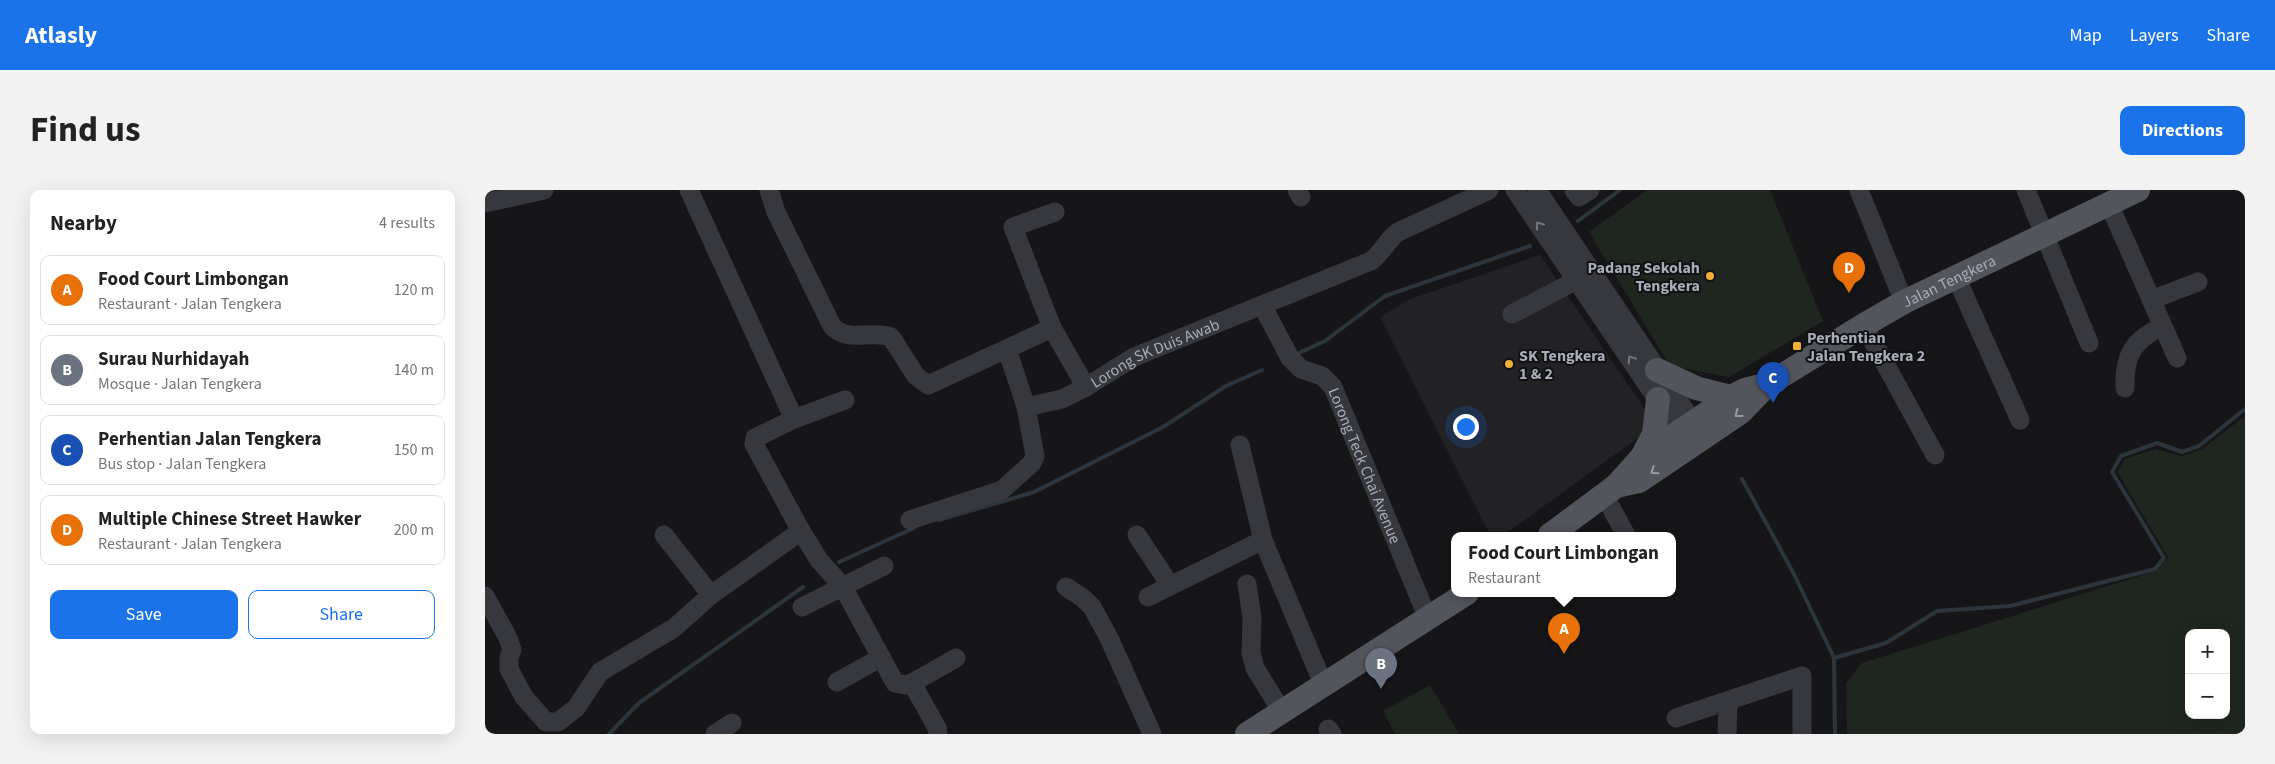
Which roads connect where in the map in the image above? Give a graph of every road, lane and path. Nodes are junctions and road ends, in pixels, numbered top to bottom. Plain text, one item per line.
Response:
1 (544, 190) edge
2 (689, 190) edge
3 (769, 190) edge
4 (1489, 190) edge
5 (1515, 190) edge
6 (1537, 190) edge
7 (1859, 190) edge
8 (2026, 190) edge
9 (2137, 190) edge
10 (485, 203) edge
11 (2109, 204) junction
12 (1055, 212) dead end
13 (2045, 235) junction
14 (1955, 277) junction
15 (1577, 280) junction
16 (2199, 282) dead end
17 (2151, 300) junction
18 (1904, 302) junction
19 (1262, 305) junction
20 (1512, 314) dead end
21 (1864, 325) junction
22 (2163, 326) junction
23 (1053, 328) junction
24 (2089, 344) dead end
25 (1007, 349) junction
26 (2177, 358) dead end
27 (1657, 370) junction
28 (1767, 385) junction
29 (1086, 387) junction
30 (2125, 388) dead end
31 (1731, 397) junction
32 (845, 400) dead end
33 (1658, 400) junction
34 (1026, 407) junction
35 (795, 419) junction
36 (2020, 420) dead end
37 (1691, 434) junction
38 (1240, 446) dead end
39 (1935, 455) dead end
40 (1643, 457) junction
41 (1610, 491) junction
42 (911, 520) dead end
43 (801, 531) junction
44 (1553, 532) edge
45 (1625, 532) edge
46 (663, 535) dead end
47 (1137, 536) dead end
48 (1263, 540) junction
49 (884, 566) dead end
50 (1247, 584) dead end
51 (1169, 585) junction
52 (843, 586) junction
53 (1066, 587) dead end
54 (711, 595) junction
55 (485, 596) edge
56 (1148, 597) dead end
57 (1461, 597) edge
58 (802, 607) dead end
59 (1429, 619) junction
60 (880, 658) junction
61 (957, 658) dead end
62 (837, 682) dead end
63 (912, 684) junction
64 (1324, 686) junction
65 (1728, 702) junction
66 (1282, 712) junction
67 (1676, 718) dead end
68 (732, 723) dead end
69 (715, 734) edge
70 (938, 734) edge
71 (1152, 734) edge
72 (1247, 734) edge
73 (1727, 734) edge
74 (1801, 734) edge

1 - 10 street
2 - 35 street
3 - 25 street
4 - 19 street, Lorong SK Duis Awab
15 -> 5 street
6 - 27 street
7 - 18 street
8 - 13 street
9 - 11 main road, Jalan Tengkera
11 - 13 main road, Jalan Tengkera
11 - 17 street
12 - 23 street, Lorong SK Duis Awab
13 - 14 main road, Jalan Tengkera
13 - 24 street
14 - 18 main road, Jalan Tengkera
14 - 36 street
15 - 20 street
33 -> 15 street
16 - 17 street
17 - 22 street
18 - 21 main road, Jalan Tengkera
19 - 29 street, Lorong SK Duis Awab
19 - 59 street, Lorong Teck Chai Avenue
21 - 28 main road, Jalan Tengkera
21 - 39 street
22 - 26 street
22 - 30 street
23 - 25 street
23 - 29 street, Lorong SK Duis Awab
25 - 34 street
27 - 31 main road
27 - 37 street
28 - 31 main road, Jalan Tengkera
28 -> 37 main road, Jalan Tengkera
29 - 34 street
31 - 37 main road, Jalan Tengkera
32 - 35 street
33 - 37 street
33 - 40 main road
34 - 42 street
35 - 43 street
37 - 40 main road, Jalan Tengkera
37 -> 41 main road, Jalan Tengkera
38 - 48 street
40 - 41 main road, Jalan Tengkera
41 - 44 main road, Jalan Tengkera
41 - 45 street
43 - 52 street
43 - 54 street
46 - 54 street
47 - 51 street
48 - 51 street
48 - 64 street
49 - 52 street
50 - 66 street
51 - 56 street
52 - 58 street
52 - 60 street
53 - 71 street
54 - 55 street
57 - 59 main road
59 - 64 main road
60 - 62 street
60 - 63 street
61 - 63 street
63 - 70 street
64 - 66 main road
65 - 67 street
65 - 73 street
65 - 74 street
66 - 72 main road
68 - 69 street

